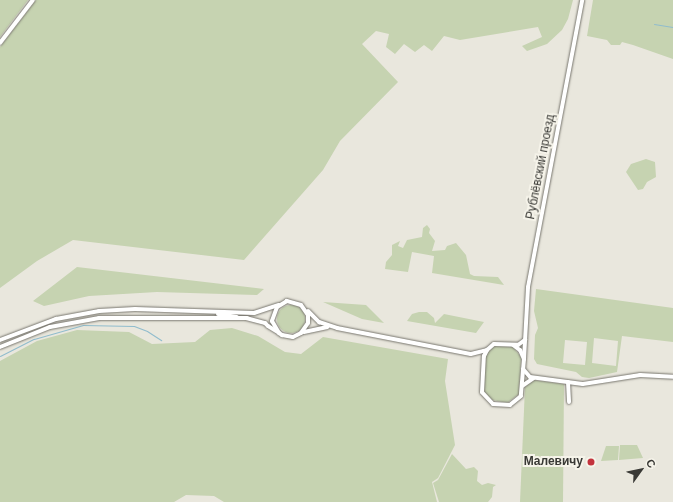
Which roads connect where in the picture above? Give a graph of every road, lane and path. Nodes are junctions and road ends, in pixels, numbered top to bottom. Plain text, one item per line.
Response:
1 (32, 0) edge
2 (582, 0) edge
3 (0, 43) edge
4 (279, 305) junction
5 (304, 307) junction
6 (204, 312) junction
7 (247, 318) junction
8 (337, 328) junction
9 (279, 333) junction
10 (299, 335) junction
11 (526, 338) junction
12 (0, 340) edge
13 (513, 345) junction
14 (0, 348) edge
15 (487, 350) junction
16 (471, 354) junction
17 (524, 359) junction
18 (483, 365) junction
19 (523, 368) junction
20 (673, 377) edge
21 (535, 378) junction
22 (568, 382) junction
23 (522, 387) junction
24 (569, 402) dead end

1 - 3 street
2 - 11 street, Рублёвский проезд
4 - 5 street
4 - 6 street
4 - 9 street
5 - 8 street
5 - 10 street
6 - 7 street
6 - 12 street
7 - 9 street
7 - 14 street
8 - 10 street
8 - 16 street
9 - 10 street
11 - 13 street
11 - 17 street, Рублёвский проезд
13 - 15 street
13 - 17 street
15 - 16 street
15 - 18 street
16 - 18 street
17 - 19 street
18 - 23 street
19 - 21 street
19 - 23 street
20 - 22 street
21 - 22 street
21 - 23 street
22 - 24 street

